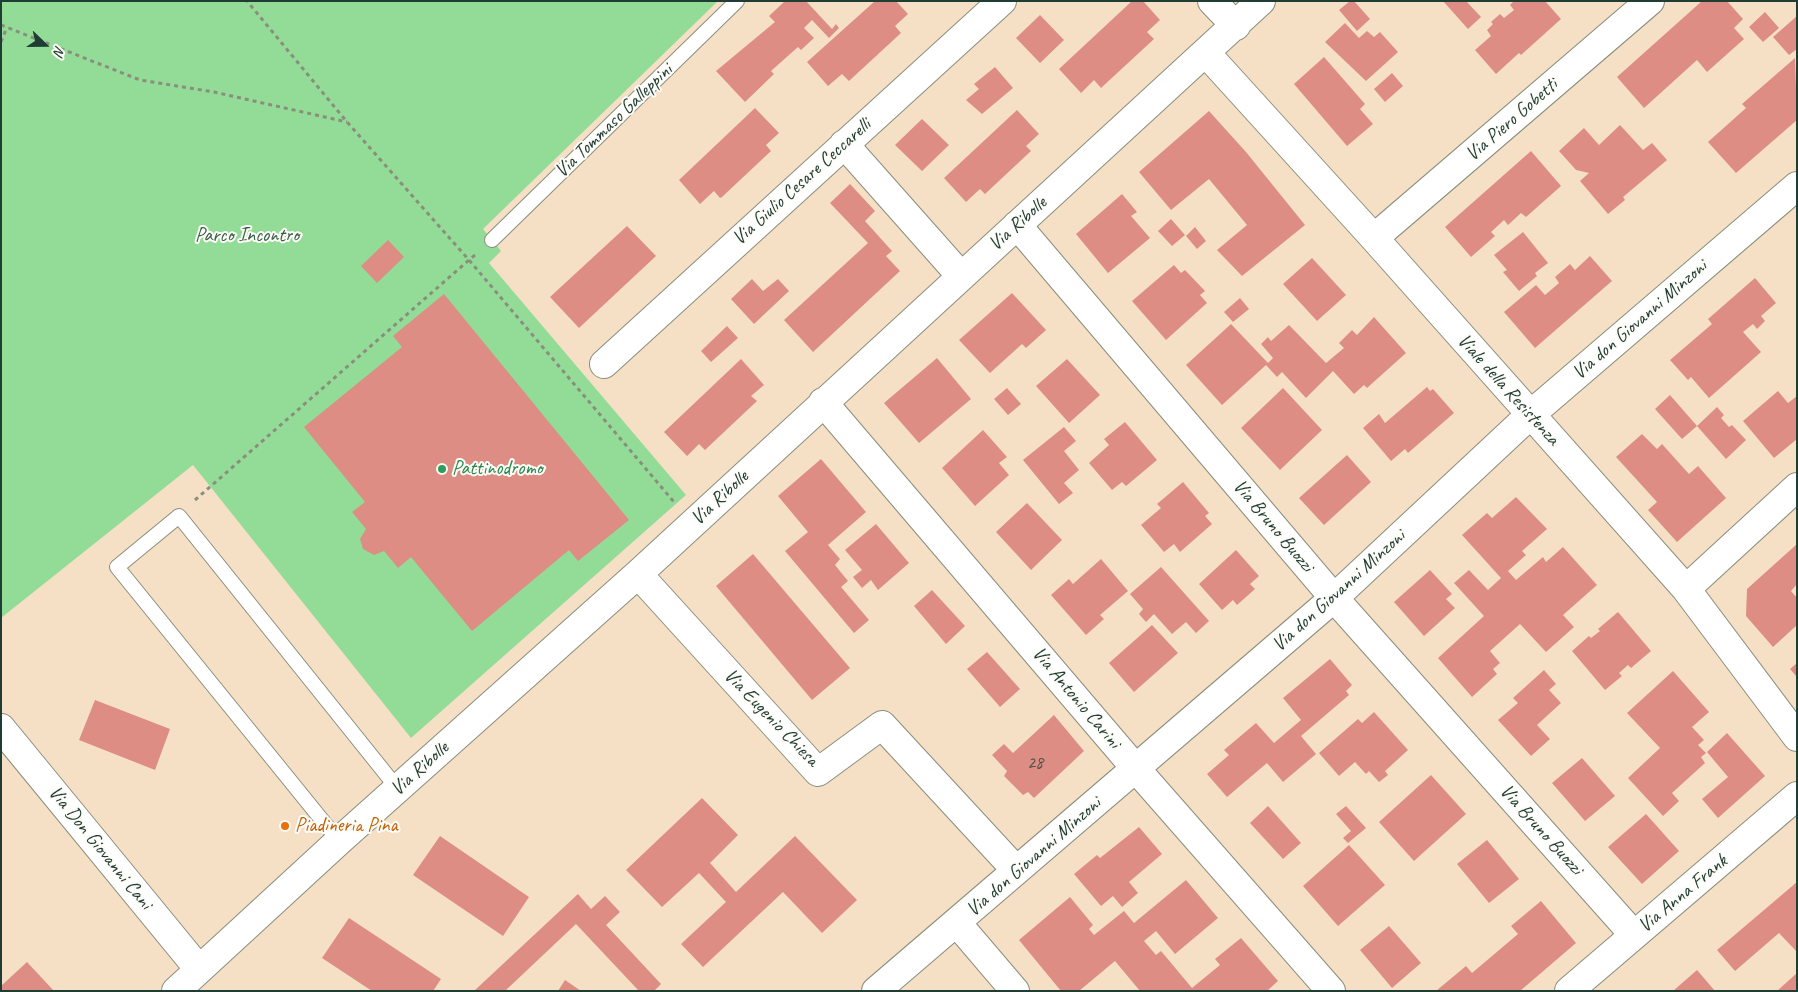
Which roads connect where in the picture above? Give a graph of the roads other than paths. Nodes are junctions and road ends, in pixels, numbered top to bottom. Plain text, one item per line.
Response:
1 (737, 1) edge
2 (1002, 1) edge
3 (1212, 1) edge
4 (1261, 1) edge
5 (1650, 1) edge
6 (1236, 26) junction
7 (1206, 53) junction
8 (844, 144) junction
9 (1797, 186) edge
10 (1016, 225) junction
11 (1374, 238) junction
12 (492, 240) road end
13 (961, 276) junction
14 (604, 364) dead end
15 (823, 402) junction
16 (1530, 415) junction
17 (1797, 487) edge
18 (638, 574) junction
19 (1686, 589) junction
20 (1334, 598) junction
21 (1, 728) edge
22 (1797, 737) edge
23 (1137, 770) junction
24 (398, 789) junction
25 (1797, 796) edge
26 (338, 841) junction
27 (1016, 870) junction
28 (957, 923) junction
29 (1634, 935) junction
30 (198, 968) junction
31 (176, 991) edge
32 (876, 991) edge
33 (1015, 991) edge
34 (1332, 991) edge
35 (1569, 991) edge

1 - 12 lane, Via Tommaso Galleppini
2 - 8 street, Via Giulio Cesare Ceccarelli
3 - 6 street
4 - 6 street, Via Ribolle
5 - 11 street, Via Piero Gobetti
6 - 7 street, Via Ribolle
7 - 10 street, Via Ribolle
7 - 11 street, Viale della Resistenza
8 - 13 street
8 - 14 street, Via Giulio Cesare Ceccarelli
9 - 16 street, Via don Giovanni Minzoni
10 - 13 street, Via Ribolle
10 - 20 street, Via Bruno Buozzi
11 - 16 street, Viale della Resistenza
13 - 15 street, Via Ribolle
15 - 18 street, Via Ribolle
15 - 23 street, Via Antonio Carini
16 - 19 street, Viale della Resistenza
16 - 20 street, Via don Giovanni Minzoni
17 - 19 street
18 - 24 street, Via Ribolle
18 - 27 street, Via Eugenio Chiesa
19 - 22 street, Viale della Resistenza
20 - 23 street, Via don Giovanni Minzoni
20 - 29 street, Via Bruno Buozzi
21 - 30 street, Via Don Giovanni Cani
23 - 27 street, Via don Giovanni Minzoni
23 - 34 street, Via Antonio Carini
24 - 26 street, Via Ribolle
24 - 26 lane
25 - 29 street, Via Anna Frank
26 - 30 street, Via Ribolle
27 - 28 street, Via don Giovanni Minzoni
28 - 32 street, Via don Giovanni Minzoni
28 - 33 street
29 - 35 street, Via Anna Frank
30 - 31 street, Via Ribolle

